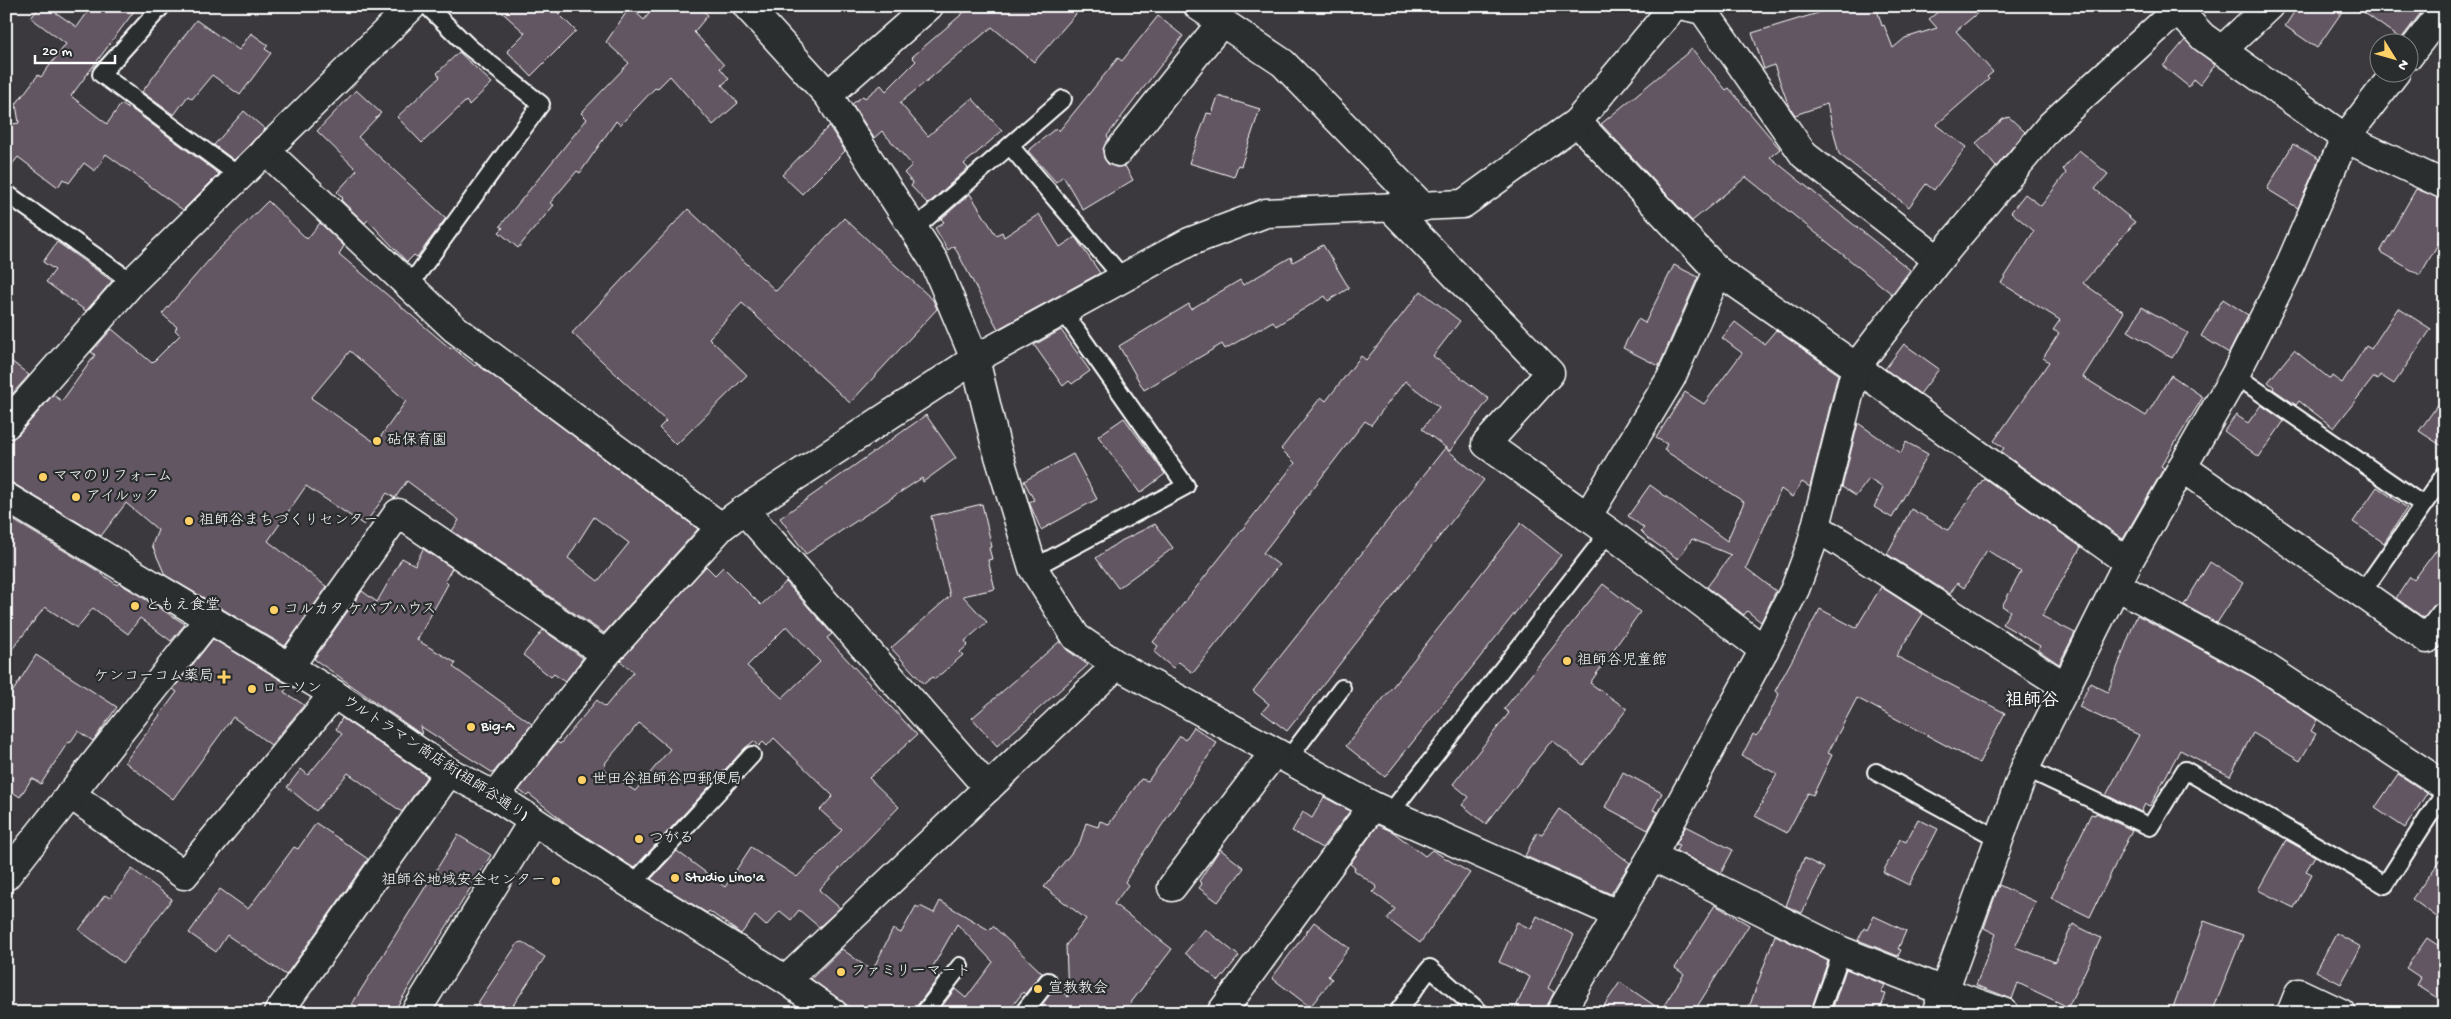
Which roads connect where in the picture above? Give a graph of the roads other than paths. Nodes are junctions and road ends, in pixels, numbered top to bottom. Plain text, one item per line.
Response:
1 (162, 6) edge
2 (412, 6) edge
3 (427, 6) edge
4 (746, 6) edge
5 (929, 6) edge
6 (1198, 6) edge
7 (1674, 6) edge
8 (1685, 6) edge
9 (2269, 6) edge
10 (2176, 8) edge
11 (2445, 8) edge
12 (1221, 23) junction
13 (2418, 43) edge
14 (2222, 50) junction
15 (2388, 82) edge
16 (828, 95) junction
17 (1063, 99) dead end
18 (1577, 122) junction
19 (2345, 138) junction
20 (1010, 146) junction
21 (265, 150) junction
22 (1118, 152) dead end
23 (239, 176) junction
24 (2445, 185) edge
25 (6, 193) edge
26 (1423, 207) junction
27 (1391, 208) junction
28 (914, 229) junction
29 (1938, 260) junction
30 (1718, 271) junction
31 (1123, 278) junction
32 (132, 282) junction
33 (409, 286) junction
34 (1063, 311) junction
35 (975, 359) junction
36 (1856, 367) junction
37 (2235, 375) junction
38 (6, 425) edge
39 (2182, 467) junction
40 (2445, 474) edge
41 (6, 497) edge
42 (2423, 505) junction
43 (744, 510) junction
44 (1598, 524) junction
45 (721, 527) junction
46 (1816, 527) junction
47 (1033, 568) junction
48 (2122, 574) junction
49 (2361, 594) junction
50 (2445, 616) edge
51 (209, 619) junction
52 (1764, 650) junction
53 (606, 654) junction
54 (1116, 664) junction
55 (289, 667) junction
56 (2066, 687) junction
57 (1342, 688) dead end
58 (334, 694) junction
59 (752, 755) dead end
60 (1281, 756) junction
61 (2025, 768) junction
62 (449, 772) junction
63 (1876, 772) dead end
64 (2445, 786) edge
65 (988, 788) junction
66 (2445, 791) edge
67 (70, 794) junction
68 (495, 796) junction
69 (1381, 810) junction
70 (533, 822) junction
71 (1999, 838) junction
72 (1652, 856) junction
73 (6, 876) edge
74 (632, 885) junction
75 (1172, 887) dead end
76 (1617, 914) junction
77 (1842, 951) junction
78 (960, 966) dead end
79 (786, 980) junction
80 (1048, 981) dead end
81 (1940, 1002) edge
82 (278, 1013) edge
83 (415, 1013) edge
84 (833, 1013) edge
85 (924, 1013) edge
86 (1023, 1013) edge
87 (1221, 1013) edge
88 (1397, 1013) edge
89 (1481, 1013) edge
90 (1560, 1013) edge
91 (1820, 1013) edge
92 (2005, 1013) edge
93 (2291, 1013) edge
94 (2341, 1013) edge

1 - 23 lane
2 - 21 street
3 - 33 lane
4 - 16 street
5 - 16 street
6 - 12 street
7 - 18 street
8 - 29 street
9 - 14 street
10 - 14 street
10 - 29 street
11 - 13 street
12 - 22 street
12 - 26 street
14 - 19 street
15 - 19 street
16 - 28 street
17 - 20 lane
18 - 26 street
18 - 30 street
19 - 24 street
19 - 37 street
20 - 28 lane
20 - 31 lane
21 - 23 street
21 - 33 street
23 - 32 street
25 - 32 lane
26 - 27 street
27 - 31 street
27 - 44 street
28 - 35 street
29 - 36 street
30 - 36 street
30 - 44 street
31 - 34 street
32 - 38 street
33 - 45 street
34 - 35 street
34 - 47 lane
35 - 43 street
35 - 47 street
36 - 46 street
36 - 48 street
37 - 39 street
37 - 42 lane
39 - 48 street
39 - 49 street
40 - 42 lane
41 - 51 street, ウルトラマン商店街(祖師谷通り)
42 - 49 lane
43 - 45 street
43 - 65 street
44 - 52 street
44 - 69 lane
45 - 53 street
46 - 52 street
46 - 56 street
47 - 54 street
48 - 56 street
48 - 64 street
49 - 50 street
51 - 55 street, ウルトラマン商店街(祖師谷通り)
51 - 67 street
52 - 72 street
53 - 55 street
53 - 68 street
54 - 60 street
54 - 65 street
55 - 58 street, ウルトラマン商店街(祖師谷通り)
56 - 61 street
57 - 60 lane
58 - 62 street, ウルトラマン商店街(祖師谷通り)
58 - 67 street
59 - 74 lane
60 - 69 street
60 - 75 street
61 - 66 lane
61 - 71 street
62 - 68 street, ウルトラマン商店街(祖師谷通り)
62 - 82 street
63 - 71 lane
65 - 79 street
67 - 73 street
68 - 70 street, ウルトラマン商店街(祖師谷通り)
69 - 76 street
69 - 87 street
70 - 74 street, ウルトラマン商店街(祖師谷通り)
70 - 83 street
71 - 81 street
72 - 76 street
72 - 77 street
74 - 79 street, ウルトラマン商店街(祖師谷通り)
76 - 90 street
77 - 81 street
77 - 91 lane
78 - 85 lane
79 - 84 street, ウルトラマン商店街(祖師谷通り)
80 - 86 lane
81 - 92 street
88 - 89 lane
93 - 94 street

